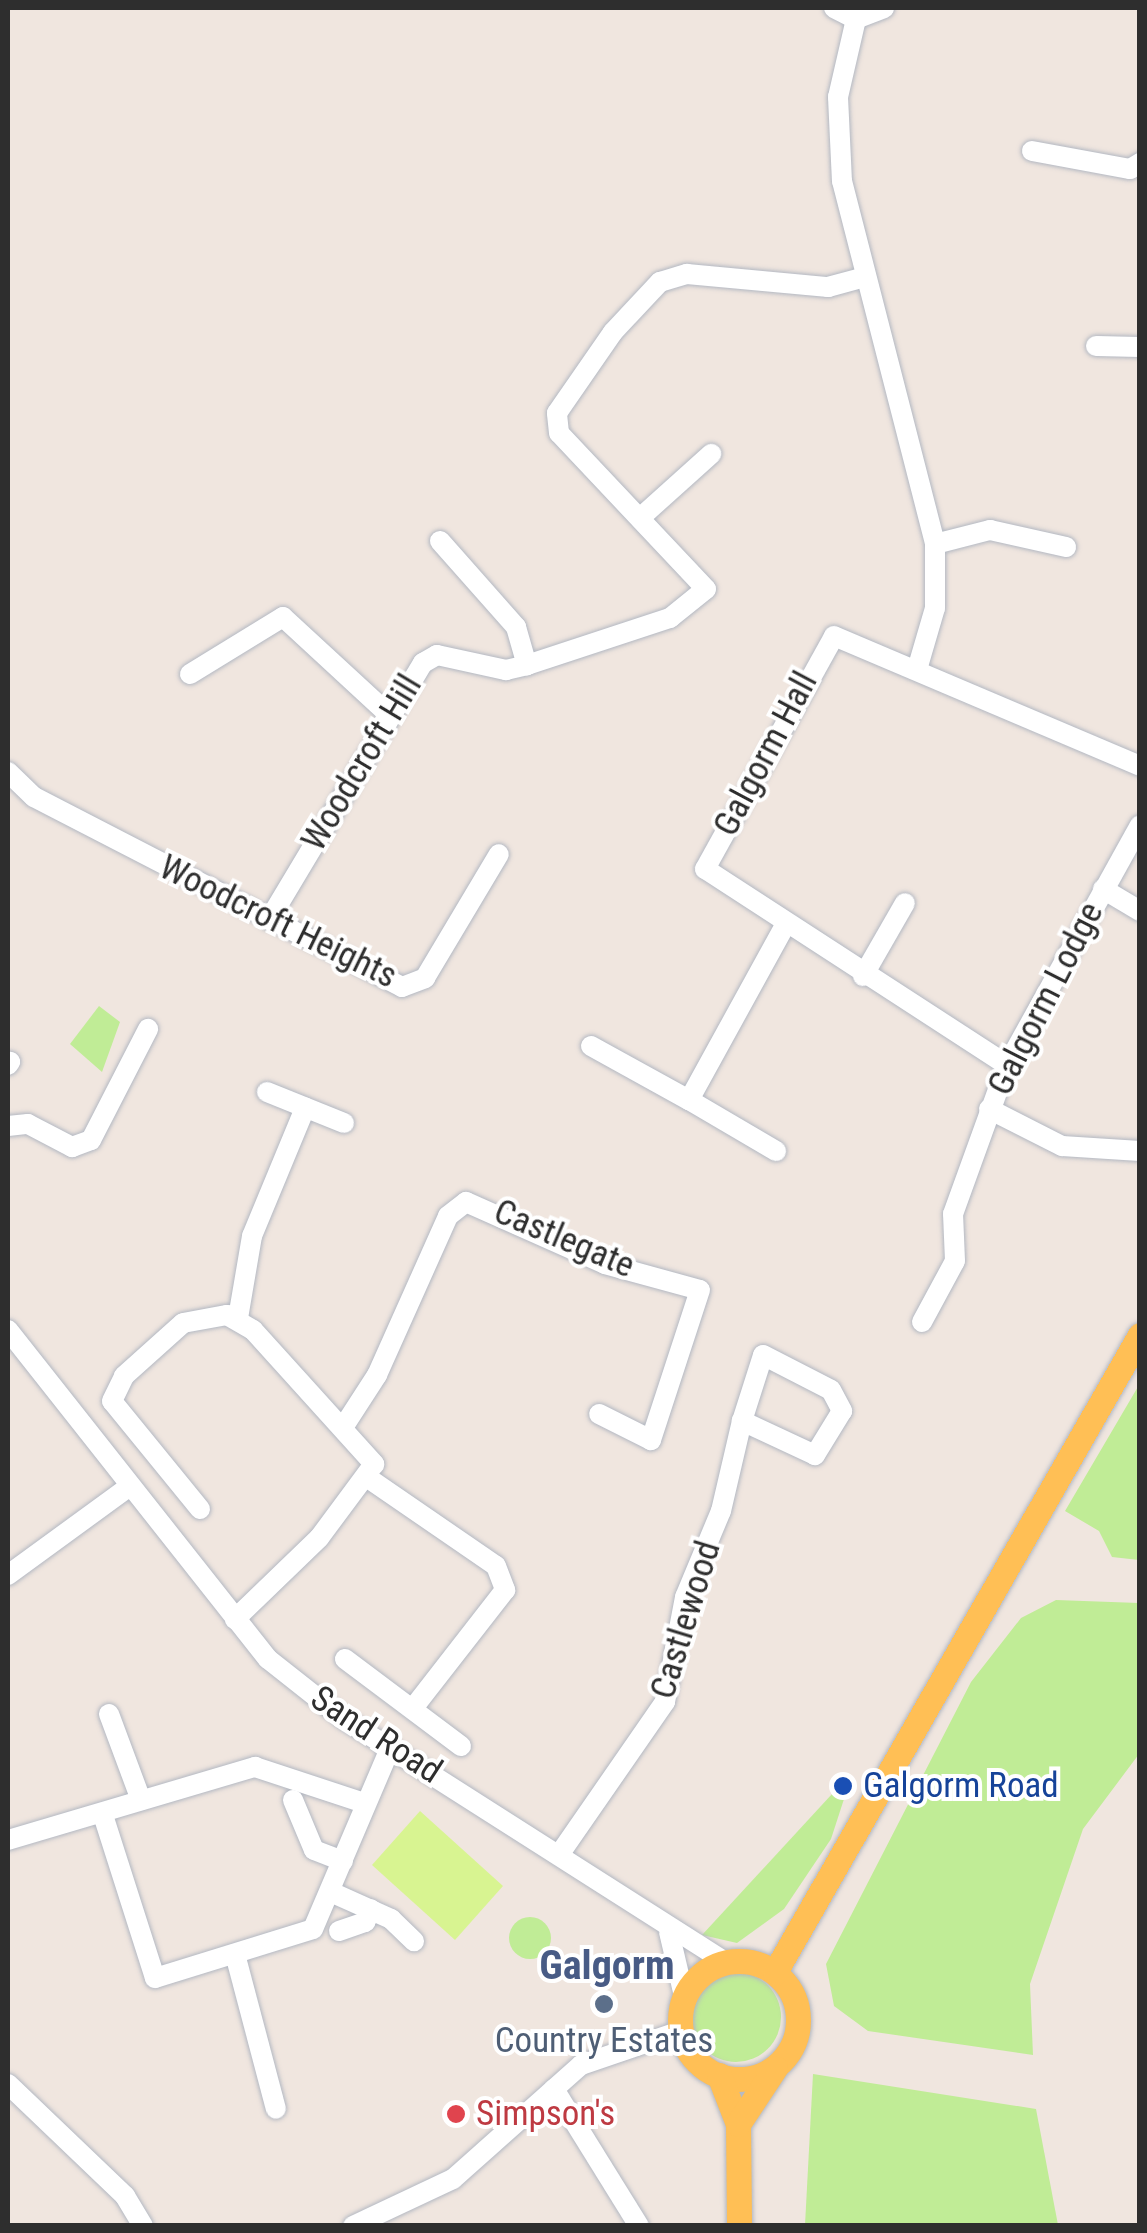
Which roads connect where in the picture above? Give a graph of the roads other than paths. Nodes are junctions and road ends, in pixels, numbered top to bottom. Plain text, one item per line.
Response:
1 (834, 8) edge
2 (884, 8) edge
3 (856, 19) junction
4 (1032, 150) dead end
5 (1140, 163) edge
6 (861, 278) junction
7 (1096, 346) dead end
8 (1140, 347) edge
9 (710, 454) dead end
10 (640, 518) junction
11 (440, 540) dead end
12 (935, 544) junction
13 (1066, 546) dead end
14 (527, 665) junction
15 (918, 666) junction
16 (190, 674) dead end
17 (386, 712) junction
18 (1140, 766) edge
19 (8, 772) edge
20 (1140, 825) edge
21 (500, 854) dead end
22 (1103, 890) junction
23 (904, 903) dead end
24 (1140, 911) edge
25 (269, 920) junction
26 (784, 927) junction
27 (863, 976) junction
28 (148, 1029) dead end
29 (591, 1046) dead end
30 (1007, 1064) junction
31 (267, 1092) dead end
32 (689, 1100) junction
33 (305, 1108) junction
34 (990, 1109) junction
35 (344, 1123) dead end
36 (8, 1126) edge
37 (776, 1151) dead end
38 (1140, 1151) edge
39 (238, 1318) junction
40 (922, 1322) dead end
41 (8, 1330) edge
42 (1140, 1335) edge
43 (599, 1414) dead end
44 (742, 1422) junction
45 (344, 1426) junction
46 (368, 1478) junction
47 (130, 1486) junction
48 (200, 1509) dead end
49 (8, 1575) edge
50 (235, 1619) junction
51 (345, 1658) dead end
52 (413, 1708) junction
53 (109, 1714) dead end
54 (391, 1746) junction
55 (461, 1746) dead end
56 (141, 1800) junction
57 (293, 1800) dead end
58 (364, 1804) junction
59 (103, 1815) junction
60 (8, 1840) edge
61 (561, 1852) junction
62 (343, 1862) junction
63 (332, 1893) junction
64 (371, 1909) junction
65 (339, 1930) dead end
66 (669, 1932) junction
67 (414, 1941) dead end
68 (236, 1954) junction
69 (724, 1962) junction
70 (775, 1972) junction
71 (684, 1996) junction
72 (681, 2031) junction
73 (774, 2068) junction
74 (719, 2075) junction
75 (8, 2084) edge
76 (554, 2089) junction
77 (276, 2110) dead end
78 (738, 2124) junction
79 (143, 2226) edge
80 (353, 2226) edge
81 (639, 2226) edge
82 (740, 2226) edge

1 - 3 street
2 - 3 street
3 - 6 street
4 - 5 street
6 - 10 street
6 - 12 street
7 - 8 street
9 - 10 street
10 - 14 street, Woodcroft Hill
11 - 14 street
12 - 13 street
12 - 15 street
14 - 17 street, Woodcroft Hill
15 - 18 street, Galgorm Hall
15 - 26 street, Galgorm Hall
16 - 17 street
17 - 25 street, Woodcroft Hill
19 - 25 street, Woodcroft Heights
20 - 22 street, Galgorm Lodge
21 - 25 street, Woodcroft Heights
22 - 24 street, Galgorm Lodge
22 - 30 street, Galgorm Lodge
23 - 27 street
26 - 27 street, Galgorm Hall
26 - 32 street
27 - 30 street, Galgorm Hall
28 - 36 street
29 - 32 street
30 - 34 street, Galgorm Lodge
31 - 33 street
32 - 37 street
33 - 35 street
33 - 39 street
34 - 38 street, Galgorm Lodge
34 - 40 street, Galgorm Lodge
39 - 45 street
39 - 48 street
41 - 47 street, Sand Road
42 - 70 main road
43 - 45 street, Castlegate
44 - 44 street, Castlewood
44 - 61 street, Castlewood
45 - 46 street
46 - 50 street
46 - 52 street
47 - 49 street
47 - 50 street, Sand Road
50 - 54 street, Sand Road
51 - 52 street
52 - 55 street
53 - 56 street
54 - 58 street
54 - 61 street, Sand Road
56 - 58 street
56 - 59 street
57 - 62 street
58 - 62 street
59 - 60 street
59 - 68 street
61 - 66 street, Sand Road
62 - 63 street
63 - 64 street
63 - 68 street
64 - 65 street
64 - 67 street
66 - 69 street, Sand Road
66 - 71 street
68 - 77 street
69 - 70 main road
69 - 71 main road
70 - 73 main road
71 - 72 main road
72 - 74 main road
72 - 76 street
73 - 74 main road
73 - 78 main road
74 - 78 main road
75 - 79 street
76 - 80 street
76 - 81 street
78 - 82 main road

